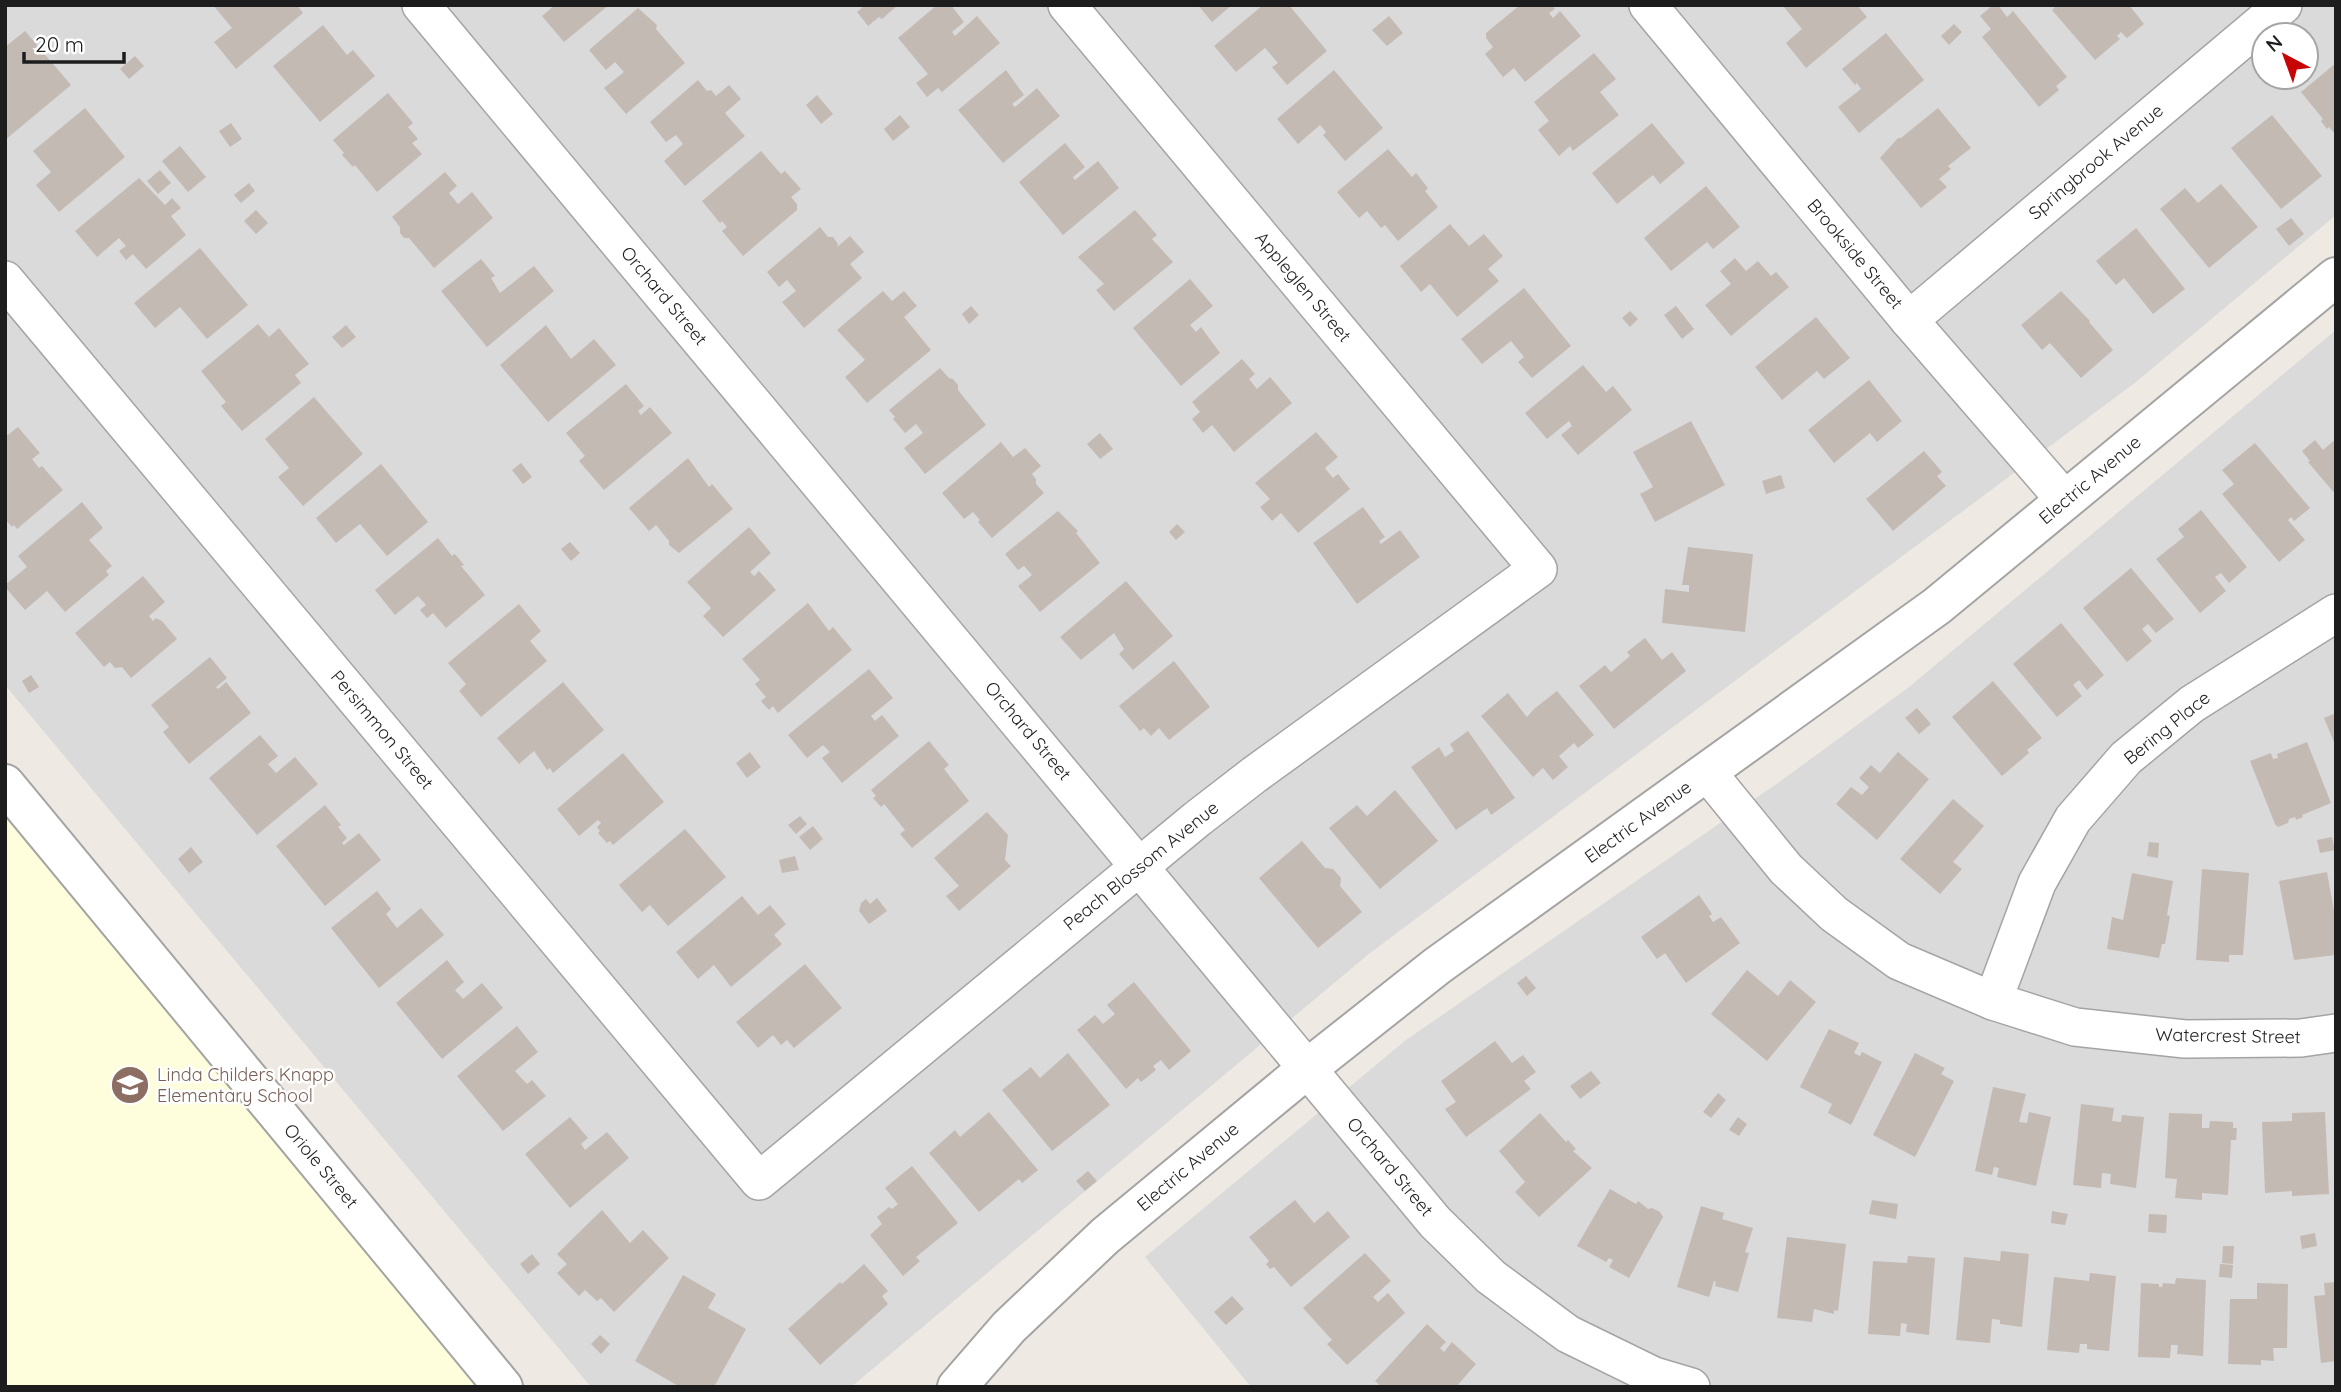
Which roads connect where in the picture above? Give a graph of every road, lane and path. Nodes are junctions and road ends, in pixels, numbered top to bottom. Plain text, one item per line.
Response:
1 (421, 5) edge
2 (1067, 5) edge
3 (1648, 5) edge
4 (2283, 5) edge
5 (2336, 276) edge
6 (5, 280) edge
7 (1909, 320) junction
8 (2065, 500) junction
9 (1538, 569) joint
10 (2336, 613) edge
11 (1707, 772) junction
12 (5, 784) edge
13 (1140, 866) junction
14 (1993, 1001) junction
15 (2336, 1033) edge
16 (1308, 1068) junction
17 (759, 1181) joint
18 (503, 1387) edge
19 (957, 1387) edge
20 (1691, 1387) edge

1 - 13 street, Orchard Street
2 - 9 street, Appleglen Street
3 - 7 street, Brookside Street
4 - 7 street, Springbrook Avenue
5 - 8 street, Electric Avenue
6 - 17 street, Persimmon Street
7 - 8 street, Brookside Street
8 - 11 street, Electric Avenue
9 - 13 street, Peach Blossom Avenue
10 - 14 street, Bering Place
11 - 14 street, Watercrest Street
11 - 16 street, Electric Avenue
12 - 18 street, Oriole Street
13 - 16 street, Orchard Street
13 - 17 street, Peach Blossom Avenue
14 - 15 street, Watercrest Street
16 - 19 street, Electric Avenue
16 - 20 street, Orchard Street

